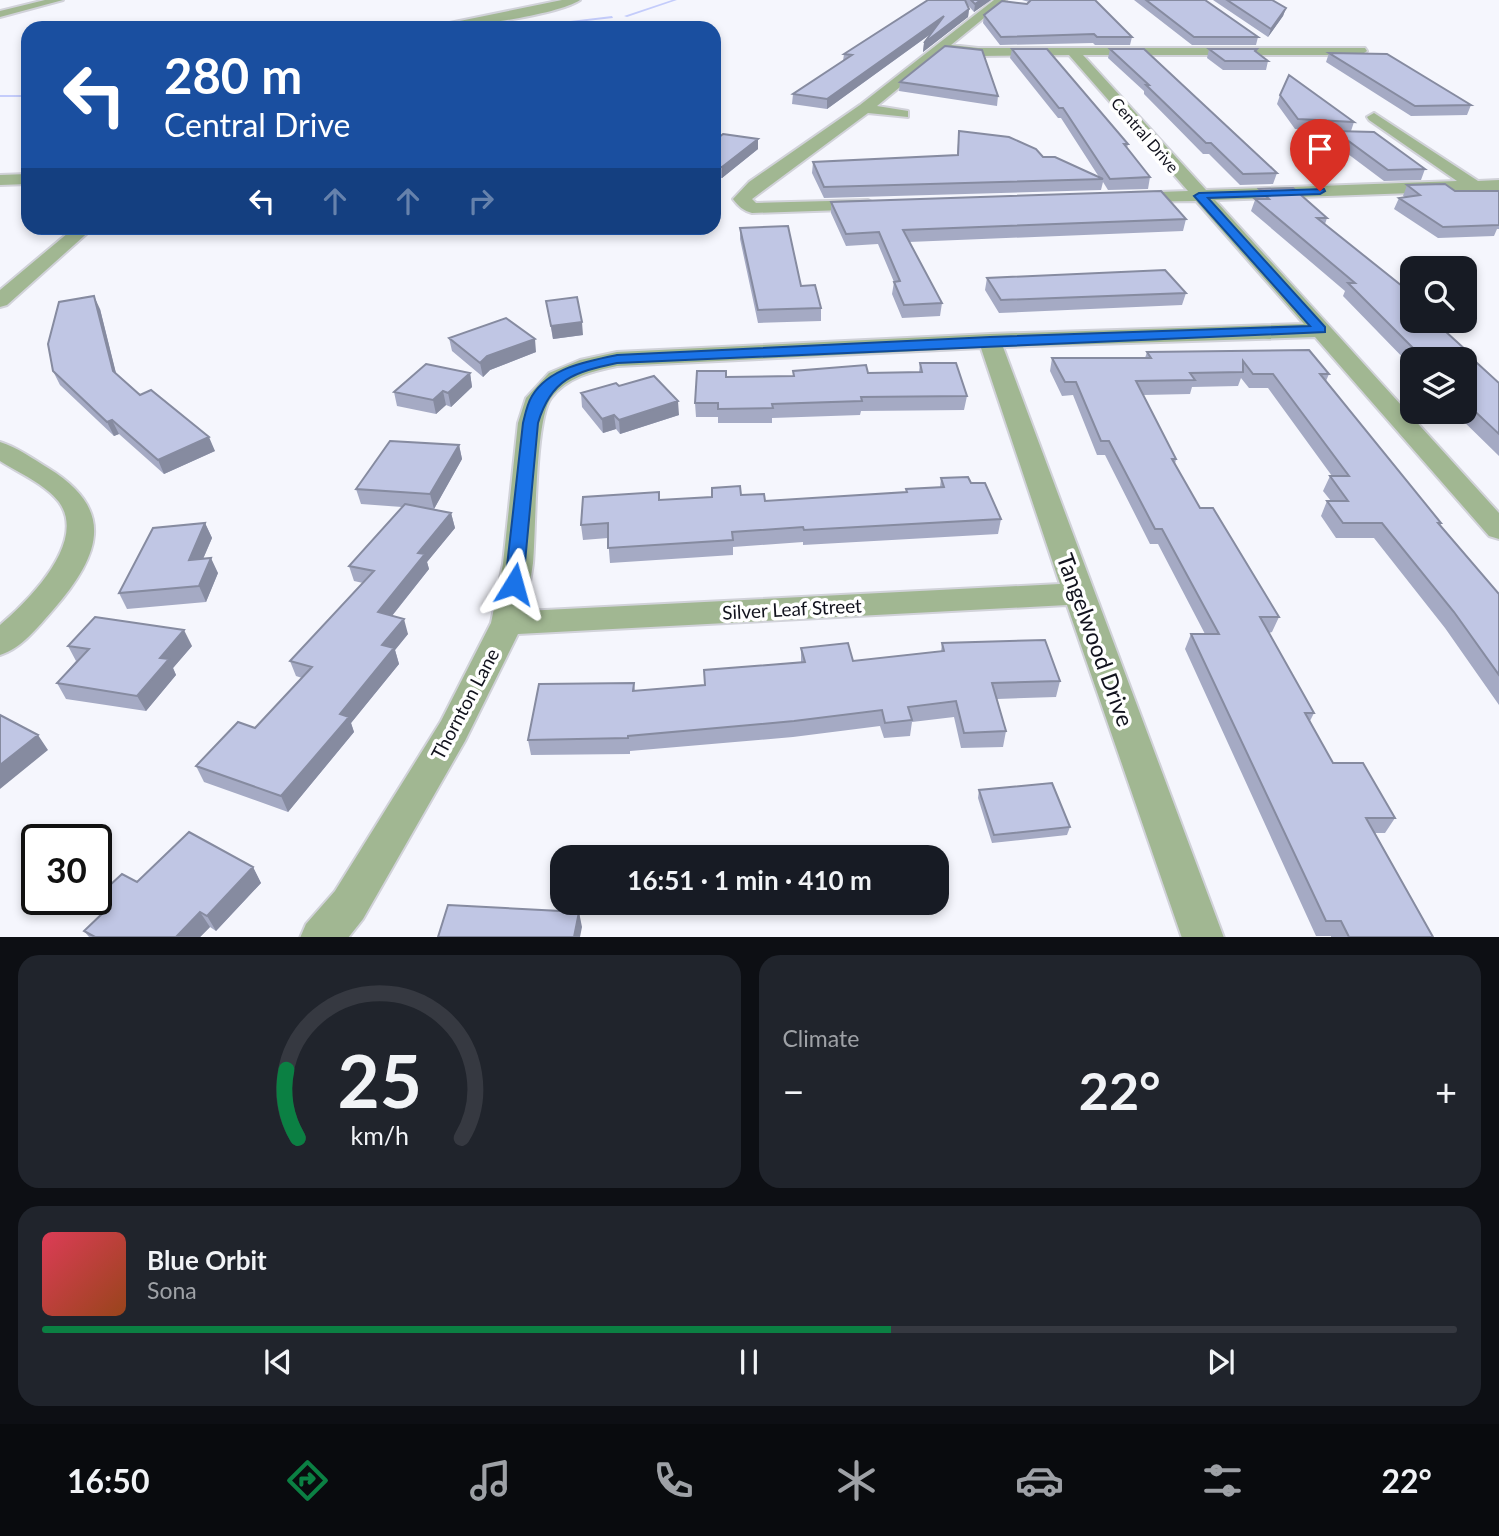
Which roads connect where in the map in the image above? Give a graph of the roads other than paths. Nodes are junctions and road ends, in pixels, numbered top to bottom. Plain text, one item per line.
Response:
1 (58, 0) edge
2 (575, 0) edge
3 (1000, 1) edge
4 (1017, 5) edge
5 (0, 14) edge
6 (479, 21) edge
7 (1262, 41) edge
8 (941, 48) junction
9 (1277, 51) junction
10 (1361, 51) edge
11 (1073, 52) junction
12 (865, 108) junction
13 (903, 114) dead end
14 (1374, 117) dead end
15 (21, 179) edge
16 (0, 180) edge
17 (1499, 185) edge
18 (1475, 186) junction
19 (1199, 196) junction
20 (1110, 198) edge
21 (890, 205) edge
22 (76, 235) edge
23 (0, 302) edge
24 (1321, 330) junction
25 (990, 341) junction
26 (0, 450) edge
27 (1499, 530) edge
28 (1078, 594) junction
29 (507, 623) junction
30 (0, 643) edge
31 (321, 937) edge
32 (1203, 937) edge

1 - 5 street
2 - 6 street
3 - 4 street
3 - 8 street
7 - 9 street
8 - 11 street
8 - 12 street
9 - 10 street
9 - 11 street
11 - 19 street, Central Drive
12 - 13 street
12 - 21 street
14 - 18 street
15 - 16 street
17 - 18 street
18 - 19 street
19 - 20 street
19 - 24 street, Central Drive
22 - 23 street
24 - 25 street, Thornton Lane
24 - 27 street, Central Drive
25 - 28 street, Tangelwood Drive
25 - 29 street, Thornton Lane
26 - 30 street
28 - 29 street, Silver Leaf Street
28 - 32 street, Tangelwood Drive
29 - 31 street, Thornton Lane

